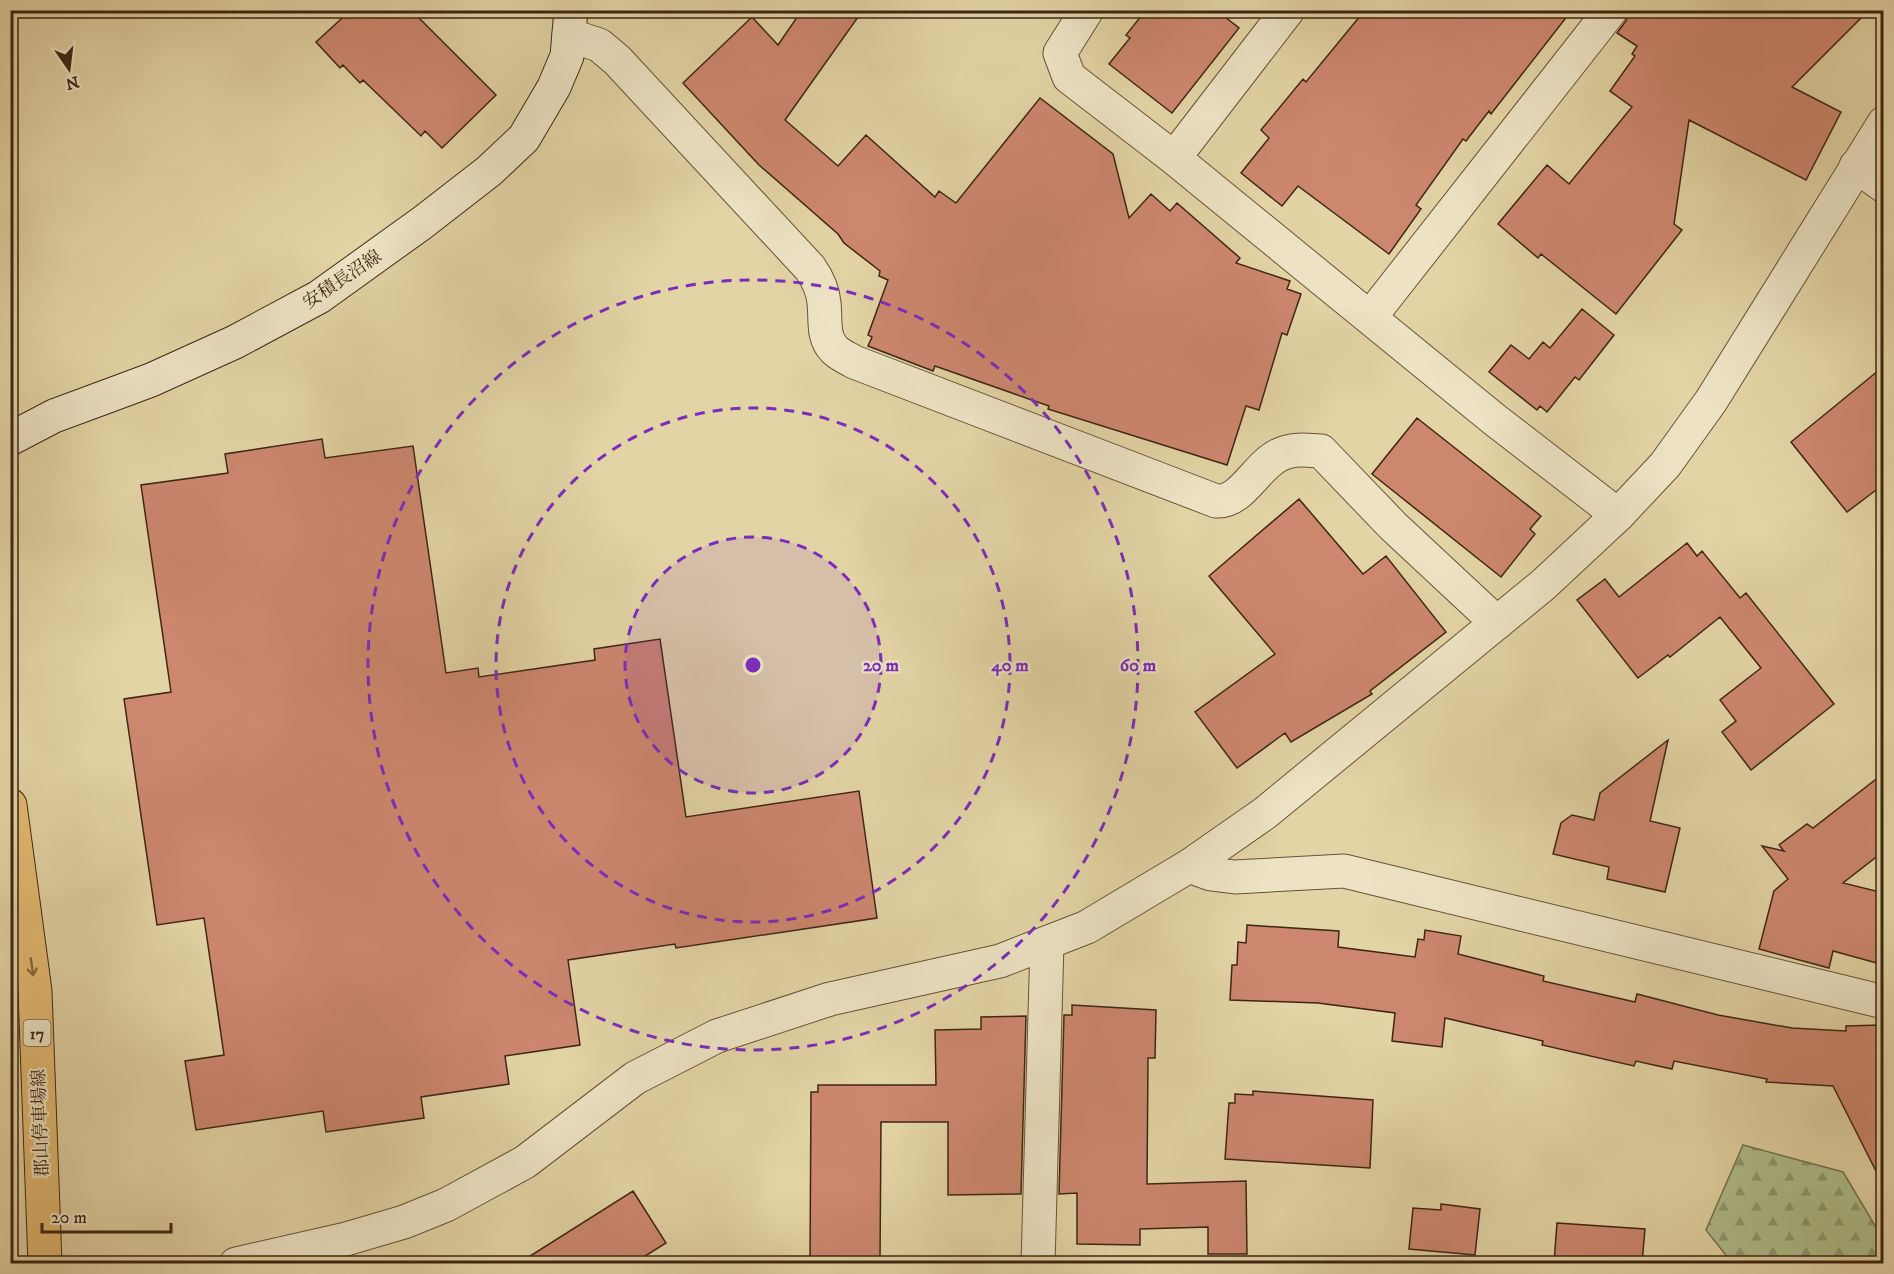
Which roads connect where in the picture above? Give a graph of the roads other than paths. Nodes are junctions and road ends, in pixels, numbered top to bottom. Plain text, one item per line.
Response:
1 (1087, 10) edge
2 (1288, 10) edge
3 (1611, 10) edge
4 (570, 23) edge
5 (1884, 123) edge
6 (1174, 158) junction
7 (1856, 166) junction
8 (1884, 186) edge
9 (1371, 316) junction
10 (10, 439) edge
11 (1618, 515) junction
12 (1497, 623) junction
13 (10, 805) edge
14 (1188, 866) junction
15 (1047, 943) junction
16 (1884, 1002) edge
17 (45, 1263) edge
18 (236, 1263) edge
19 (1038, 1263) edge

1 - 6 street
2 - 6 street
3 - 9 street
4 - 10 street, 安積長沼線
4 - 12 street
5 - 7 street
6 - 9 street
7 - 8 street
7 - 11 street
9 - 11 street
11 - 12 street
12 - 14 street
13 -> 17 main road, 郡山停車場線 / 17
14 - 15 street
14 - 16 street
15 - 18 street
15 - 19 street

